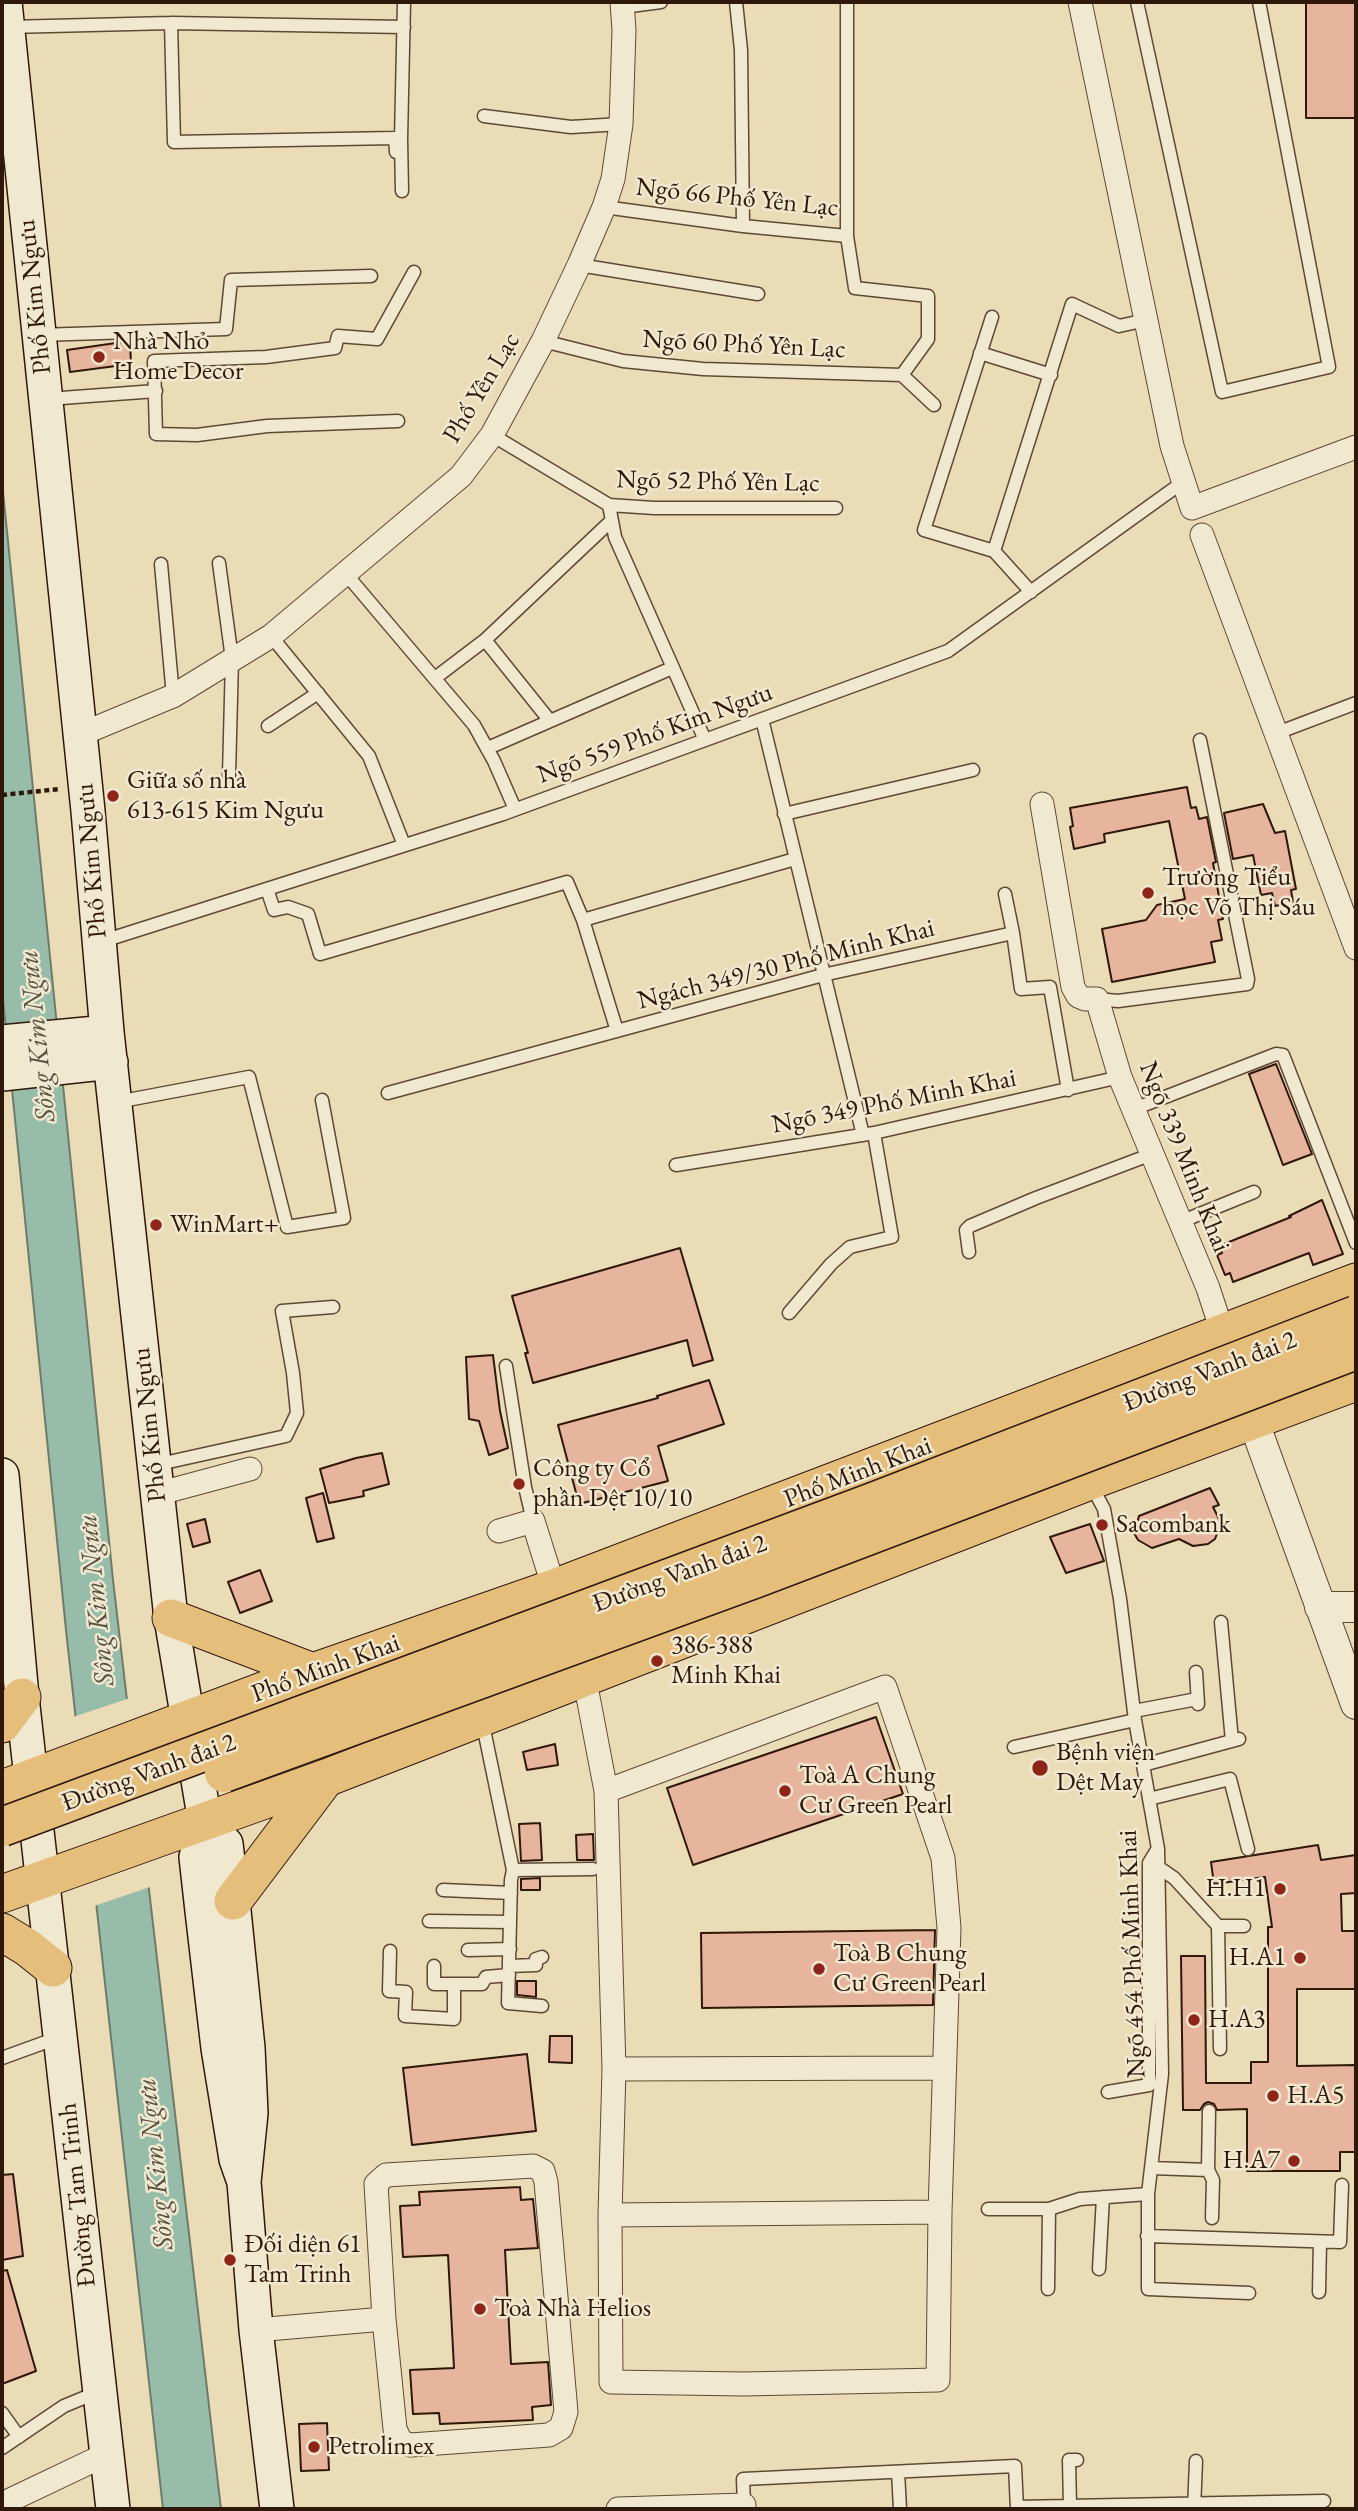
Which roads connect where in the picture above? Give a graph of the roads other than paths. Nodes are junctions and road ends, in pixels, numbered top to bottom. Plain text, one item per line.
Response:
1 (404, 2) edge
2 (661, 2) edge
3 (736, 2) edge
4 (847, 2) edge
5 (1080, 2) edge
6 (1137, 2) edge
7 (1259, 2) edge
8 (623, 4) edge
9 (6, 15) edge
10 (171, 23) junction
11 (404, 27) junction
12 (484, 116) dead end
13 (621, 124) junction
14 (396, 152) dead end
15 (402, 191) dead end
16 (604, 207) junction
17 (743, 226) junction
18 (847, 236) junction
19 (579, 265) junction
20 (414, 272) dead end
21 (371, 276) dead end
22 (758, 294) dead end
23 (992, 317) dead end
24 (1146, 320) junction
25 (39, 335) junction
26 (542, 341) junction
27 (980, 353) junction
28 (902, 375) junction
29 (1051, 375) junction
30 (156, 391) junction
31 (46, 399) junction
32 (934, 405) dead end
33 (398, 421) dead end
34 (492, 435) junction
35 (1356, 447) edge
36 (1183, 482) junction
37 (609, 505) junction
38 (836, 508) dead end
39 (611, 521) junction
40 (1202, 535) dead end
41 (994, 551) junction
42 (219, 563) dead end
43 (161, 565) dead end
44 (346, 574) junction
45 (1031, 592) junction
46 (271, 636) junction
47 (485, 640) junction
48 (232, 659) junction
49 (672, 668) junction
50 (435, 678) junction
51 (318, 693) junction
52 (173, 696) junction
53 (1356, 702) edge
54 (762, 719) junction
55 (550, 721) junction
56 (268, 726) dead end
57 (1277, 733) junction
58 (79, 735) junction
59 (705, 740) junction
60 (1200, 740) dead end
61 (488, 748) junction
62 (973, 769) dead end
63 (229, 775) dead end
64 (1042, 804) dead end
65 (515, 809) junction
66 (784, 814) junction
67 (404, 845) junction
68 (795, 859) junction
69 (267, 889) junction
70 (1005, 894) dead end
71 (583, 920) junction
72 (1013, 933) junction
73 (99, 942) junction
74 (1356, 947) edge
75 (823, 975) junction
76 (1097, 999) junction
77 (617, 1031) junction
78 (2, 1042) edge
79 (93, 1049) junction
80 (2, 1074) edge
81 (1121, 1077) junction
82 (1068, 1090) junction
83 (388, 1093) dead end
84 (322, 1100) dead end
85 (117, 1102) junction
86 (1134, 1109) junction
87 (868, 1134) junction
88 (1152, 1154) junction
89 (676, 1165) dead end
90 (1254, 1192) dead end
91 (1180, 1222) junction
92 (1356, 1243) edge
93 (969, 1252) dead end
94 (1351, 1295) edge
95 (333, 1307) dead end
96 (789, 1312) dead end
97 (1356, 1329) edge
98 (1223, 1334) junction
99 (1356, 1350) edge
100 (506, 1366) dead end
101 (1356, 1382) edge
102 (1252, 1420) junction
103 (250, 1469) dead end
104 (2, 1475) edge
105 (156, 1480) junction
106 (1090, 1481) junction
107 (533, 1521) junction
108 (499, 1531) dead end
109 (6, 1553) edge
110 (554, 1588) junction
111 (1320, 1607) junction
112 (1356, 1607) edge
113 (171, 1618) junction
114 (1221, 1622) dead end
115 (9, 1628) edge
116 (313, 1672) junction
117 (1196, 1672) dead end
118 (584, 1676) junction
119 (1356, 1704) edge
120 (12, 1710) edge
121 (1134, 1715) junction
122 (481, 1716) junction
123 (173, 1724) junction
124 (1014, 1748) dead end
125 (1143, 1765) junction
126 (31, 1778) edge
127 (326, 1778) junction
128 (606, 1791) junction
129 (1149, 1800) junction
130 (205, 1822) junction
131 (2, 1827) edge
132 (1158, 1849) junction
133 (1248, 1849) dead end
134 (2, 1855) edge
135 (1158, 1867) junction
136 (593, 1869) dead end
137 (513, 1871) junction
138 (57, 1875) junction
139 (443, 1890) dead end
140 (510, 1893) junction
141 (2, 1894) edge
142 (233, 1901) junction
143 (429, 1921) dead end
144 (510, 1922) junction
145 (1218, 1926) junction
146 (1244, 1926) dead end
147 (2, 1932) edge
148 (509, 1949) junction
149 (468, 1950) dead end
150 (390, 1951) dead end
151 (542, 1957) dead end
152 (434, 1966) dead end
153 (53, 1968) junction
154 (509, 1970) junction
155 (454, 1984) junction
156 (542, 2006) dead end
157 (61, 2036) junction
158 (1220, 2049) dead end
159 (2, 2058) edge
160 (944, 2068) junction
161 (614, 2069) junction
162 (1108, 2092) dead end
163 (1209, 2111) dead end
164 (1152, 2168) junction
165 (1208, 2170) junction
166 (244, 2182) junction
167 (1342, 2185) dead end
168 (1148, 2194) junction
169 (1103, 2197) junction
170 (988, 2209) dead end
171 (1049, 2209) junction
172 (940, 2212) junction
173 (610, 2215) junction
174 (1212, 2218) dead end
175 (1147, 2236) junction
176 (1320, 2242) junction
177 (1099, 2269) dead end
178 (1048, 2289) dead end
179 (1319, 2292) dead end
180 (1249, 2293) dead end
181 (384, 2319) junction
182 (256, 2330) junction
183 (99, 2392) junction
184 (2, 2413) edge
185 (19, 2437) junction
186 (2, 2448) edge
187 (107, 2454) junction
188 (1077, 2460) dead end
189 (1196, 2461) dead end
190 (898, 2472) junction
191 (1324, 2501) dead end
192 (2, 2504) edge
193 (1070, 2506) junction
194 (1194, 2506) edge
195 (1250, 2506) edge
196 (737, 2507) edge
197 (1163, 2507) edge
198 (683, 2508) edge
199 (1017, 2508) edge
200 (113, 2509) edge
201 (277, 2509) edge
202 (618, 2509) edge
203 (900, 2509) edge

1 - 11 lane
2 - 8 lane
3 - 17 lane
4 - 18 lane, Ngõ 66 Phố Yên Lạc
5 - 24 street
6 - 7 lane
8 - 13 street, Phố Yên Lạc
9 - 10 lane
9 - 25 main road, Phố Kim Ngưu
10 - 11 lane
10 - 14 lane
11 - 15 lane
12 - 13 lane
13 - 16 street, Phố Yên Lạc
16 - 17 lane, Ngõ 66 Phố Yên Lạc
16 - 19 street, Phố Yên Lạc
17 - 18 lane, Ngõ 66 Phố Yên Lạc
18 - 28 lane
19 - 22 lane
19 - 26 street, Phố Yên Lạc
20 - 30 lane
21 - 25 lane
23 - 27 lane
24 - 29 lane
24 - 36 street
25 - 31 main road, Phố Kim Ngưu
26 - 28 lane, Ngõ 60 Phố Yên Lạc
26 - 34 street, Phố Yên Lạc
27 - 29 lane
27 - 41 lane
28 - 32 lane
29 - 41 lane
30 - 31 lane
30 - 33 lane
31 - 58 main road, Phố Kim Ngưu
34 - 37 lane, Ngõ 52 Phố Yên Lạc
34 - 44 street, Phố Yên Lạc
35 - 36 street
36 - 45 lane, Ngõ 559 Phố Kim Ngưu
37 - 38 lane, Ngõ 52 Phố Yên Lạc
37 - 39 lane
39 - 47 lane
39 - 49 lane
40 - 57 street
41 - 45 lane
42 - 48 lane
43 - 52 lane
44 - 46 street, Phố Yên Lạc
44 - 50 lane
45 - 54 lane, Ngõ 559 Phố Kim Ngưu
46 - 48 street, Phố Yên Lạc
46 - 51 lane
47 - 50 lane
47 - 55 lane
48 - 52 street, Phố Yên Lạc
48 - 63 lane
49 - 55 lane
49 - 59 lane
50 - 61 lane
51 - 56 lane
51 - 67 lane
52 - 58 street, Phố Yên Lạc
53 - 57 lane
54 - 59 lane, Ngõ 559 Phố Kim Ngưu
54 - 66 lane
55 - 61 lane
57 - 74 street
58 - 73 main road, Phố Kim Ngưu
59 - 65 lane, Ngõ 559 Phố Kim Ngưu
60 - 76 lane
61 - 65 lane
62 - 66 lane
64 - 76 street
65 - 67 lane, Ngõ 559 Phố Kim Ngưu
66 - 68 lane
67 - 69 lane, Ngõ 559 Phố Kim Ngưu
68 - 71 lane
68 - 75 lane
69 - 71 lane
69 - 73 lane, Ngõ 559 Phố Kim Ngưu
70 - 72 lane
71 - 77 lane
72 - 75 lane, Ngách 349/30 Phố Minh Khai
72 - 82 lane
73 - 79 main road, Phố Kim Ngưu
75 - 77 lane, Ngách 349/30 Phố Minh Khai
75 - 87 lane
76 - 81 street, Ngõ 339 Minh Khai
77 - 83 lane, Ngách 349/30 Phố Minh Khai
78 - 79 main road
79 - 80 main road
79 - 85 main road, Phố Kim Ngưu
81 - 82 lane, Ngõ 349 Phố Minh Khai
81 - 86 street, Ngõ 339 Minh Khai
82 - 87 lane, Ngõ 349 Phố Minh Khai
84 - 85 lane
85 - 105 main road, Phố Kim Ngưu
86 - 88 street, Ngõ 339 Minh Khai
86 - 92 lane
87 - 89 lane, Ngõ 349 Phố Minh Khai
87 - 96 lane
88 - 91 street, Ngõ 339 Minh Khai
88 - 93 lane
90 - 91 lane
91 - 98 street, Ngõ 339 Minh Khai
94 - 97 main road
94 - 98 main road, Phố Minh Khai
94 - 131 highway, Đường Vành đai 2, bridge
95 - 105 lane
98 - 102 main road
98 - 110 main road, Phố Minh Khai
99 - 134 highway, Đường Vành đai 2, bridge
100 - 107 lane
101 - 102 main road
102 - 106 main road
102 - 111 street
103 - 105 street
104 - 109 main road
105 - 113 main road, Phố Kim Ngưu
106 - 118 main road
106 - 121 lane, Ngõ 454 Phố Minh Khai
107 - 108 street
107 - 110 street
109 - 115 main road
110 - 116 main road, Phố Minh Khai
111 - 112 street
111 - 119 street
113 - 116 main road
113 - 123 main road, Phố Kim Ngưu
114 - 125 lane
115 - 120 main road
116 - 123 main road, Phố Minh Khai
117 - 121 lane
118 - 122 main road
118 - 128 street
120 - 126 main road
121 - 124 lane
121 - 125 lane, Ngõ 454 Phố Minh Khai
122 - 127 main road
122 - 137 lane
123 - 126 main road, Phố Minh Khai
123 - 130 main road
125 - 129 lane, Ngõ 454 Phố Minh Khai
126 - 138 main road
127 - 130 main road
127 - 142 main road
128 - 160 street
128 - 161 street
129 - 132 lane, Ngõ 454 Phố Minh Khai
129 - 133 lane
130 - 138 main road
130 - 142 main road
130 - 166 main road
132 - 135 lane, Ngõ 454 Phố Minh Khai
132 - 162 lane
135 - 145 lane
135 - 164 lane, Ngõ 454 Phố Minh Khai
136 - 137 lane
137 - 140 lane
138 - 141 main road
138 - 153 main road, Đường Tam Trinh
139 - 140 lane
140 - 144 lane
142 - 166 main road
143 - 144 lane
144 - 148 lane
145 - 146 lane
145 - 158 lane
147 - 153 main road
148 - 149 lane
148 - 154 lane
150 - 155 lane
151 - 154 lane
152 - 155 lane
153 - 157 main road, Đường Tam Trinh
154 - 155 lane
154 - 156 lane
157 - 159 lane
157 - 183 main road, Đường Tam Trinh
160 - 161 street
160 - 172 street
161 - 173 street
163 - 165 lane
164 - 165 lane
164 - 168 lane, Ngõ 454 Phố Minh Khai
165 - 174 lane
166 - 182 main road
167 - 176 lane
168 - 169 lane
168 - 175 lane, Ngõ 454 Phố Minh Khai
169 - 171 lane
169 - 177 lane
170 - 171 lane
171 - 178 lane
172 - 173 street
172 - 173 street
175 - 176 lane
175 - 180 lane, Ngõ 454 Phố Minh Khai
176 - 179 lane
181 - 181 street
181 - 182 street
182 - 201 main road
183 - 185 lane
183 - 187 main road, Đường Tam Trinh
184 - 185 lane
185 - 186 lane
187 - 192 street
187 - 200 main road, Đường Tam Trinh
188 - 193 lane
189 - 194 lane
190 - 196 lane
190 - 199 lane
190 - 203 lane
191 - 195 lane
193 - 197 lane
193 - 199 lane
194 - 195 lane
194 - 197 lane
196 - 198 street
198 - 202 street

